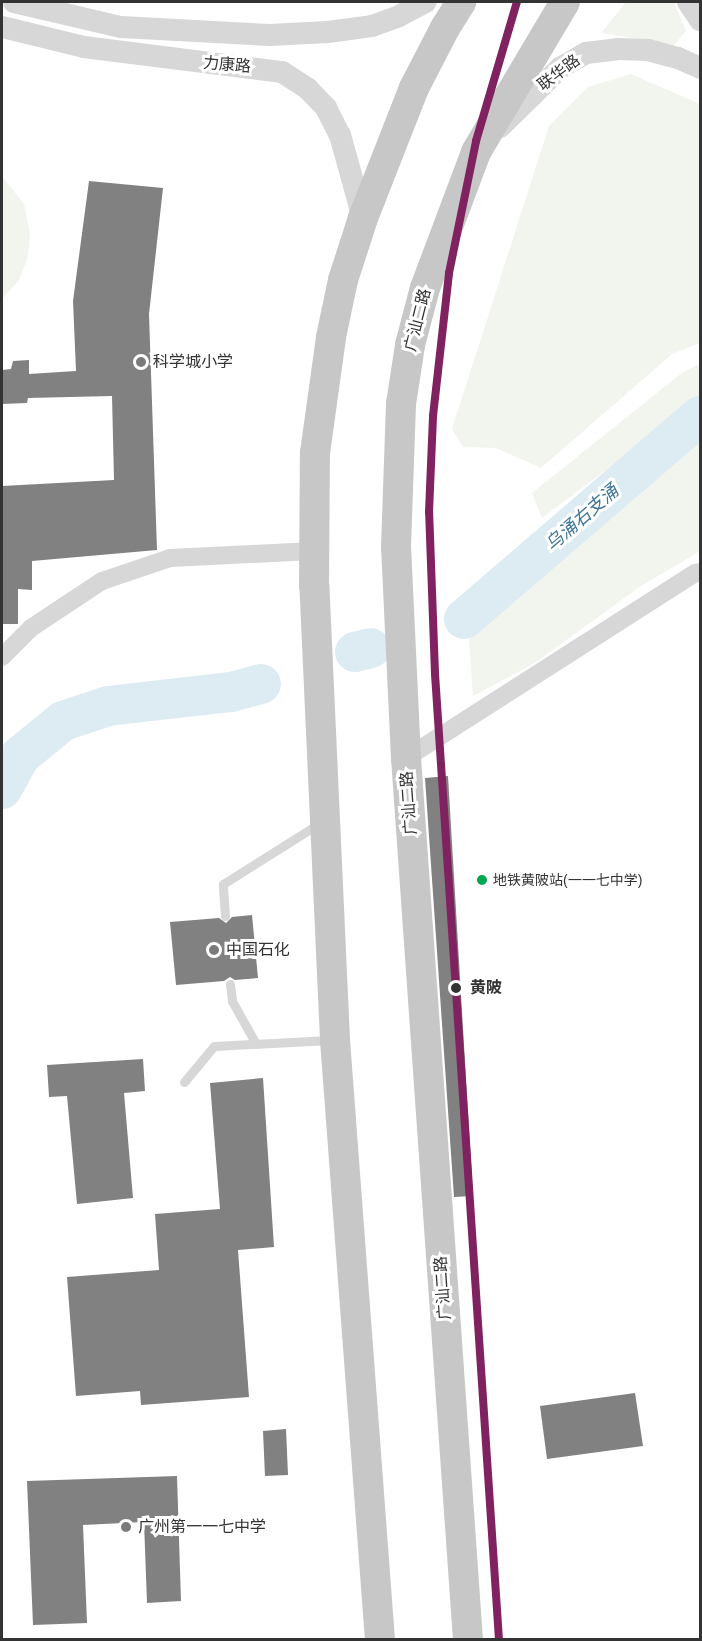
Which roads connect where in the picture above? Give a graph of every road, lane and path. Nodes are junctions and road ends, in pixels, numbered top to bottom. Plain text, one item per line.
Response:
1 (14, 2) edge
2 (425, 2) edge
3 (461, 2) edge
4 (565, 2) edge
5 (688, 2) edge
6 (700, 20) edge
7 (2, 27) edge
8 (700, 68) edge
9 (476, 152) junction
10 (363, 218) junction
11 (313, 550) junction
12 (700, 573) edge
13 (2, 657) edge
14 (406, 758) junction
15 (324, 820) junction
16 (225, 916) dead end
17 (230, 984) dead end
18 (335, 1040) junction
19 (256, 1044) junction
20 (184, 1082) dead end
21 (380, 1640) edge
22 (468, 1640) edge

1 - 2 street, 力康路
3 - 10 highway
4 - 9 highway, 广汕二路
5 - 6 street
7 - 10 street, 力康路
8 - 9 street, 联华路
9 - 14 highway, 广汕二路
10 - 11 highway
11 - 13 street
11 - 15 highway
12 - 14 street
14 - 22 highway, 广汕二路
15 - 16 lane
15 - 18 highway
17 - 19 lane
18 - 19 lane
18 - 21 highway
19 - 20 lane

